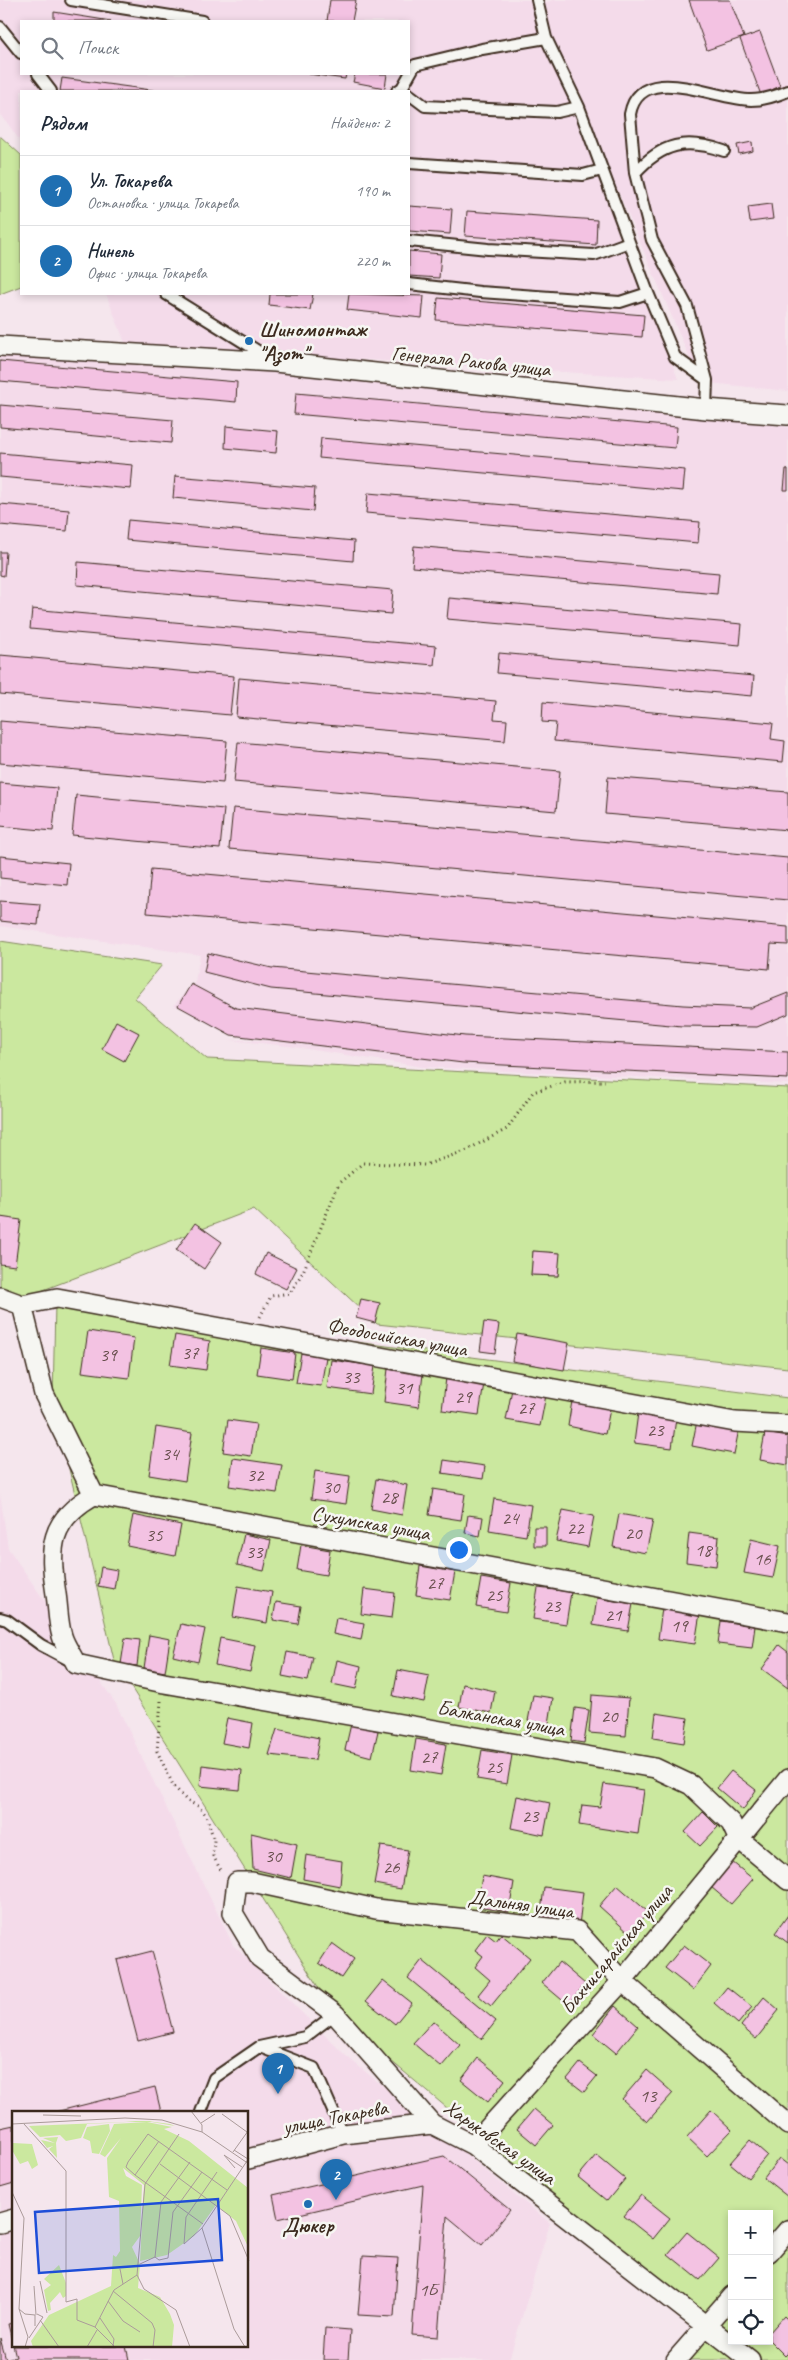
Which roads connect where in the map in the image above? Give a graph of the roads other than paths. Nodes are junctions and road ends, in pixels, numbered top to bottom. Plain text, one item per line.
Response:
1 (71, 0) edge
2 (537, 0) edge
3 (196, 20) edge
4 (0, 27) edge
5 (546, 38) junction
6 (20, 51) edge
7 (412, 64) edge
8 (39, 75) edge
9 (408, 75) edge
10 (50, 90) edge
11 (403, 90) edge
12 (788, 91) edge
13 (410, 96) edge
14 (579, 107) junction
15 (724, 151) dead end
16 (410, 163) edge
17 (602, 170) junction
18 (635, 173) junction
19 (410, 241) edge
20 (629, 242) junction
21 (410, 284) edge
22 (648, 293) junction
23 (168, 295) edge
24 (0, 346) edge
25 (275, 362) junction
26 (707, 380) junction
27 (706, 409) junction
28 (788, 415) edge
29 (0, 1297) edge
30 (22, 1305) junction
31 (788, 1426) edge
32 (94, 1495) junction
33 (0, 1618) edge
34 (788, 1622) edge
35 (76, 1664) junction
36 (788, 1779) edge
37 (738, 1838) junction
38 (788, 1880) edge
39 (236, 1888) joint
40 (622, 1981) junction
41 (335, 2014) junction
42 (259, 2046) junction
43 (201, 2111) edge
44 (432, 2124) junction
45 (788, 2125) edge
46 (343, 2134) junction
47 (473, 2144) junction
48 (249, 2159) edge
49 (788, 2230) edge
50 (773, 2247) edge
51 (728, 2300) edge
52 (706, 2325) junction
53 (676, 2360) edge
54 (750, 2360) edge

1 - 3 lane
2 - 5 lane
4 - 6 lane
5 - 7 lane
5 - 14 lane
8 - 10 lane
9 - 11 lane
12 - 18 lane
13 - 14 lane
14 - 17 lane
15 - 18 lane
16 - 17 lane
17 - 20 lane
18 - 26 lane
19 - 20 lane
20 - 22 lane
21 - 22 lane
22 - 26 lane
23 - 25 lane
24 - 25 street, Генерала Ракова улица
25 - 27 street, Генерала Ракова улица
26 - 27 lane
27 - 28 street, Генерала Ракова улица
29 - 30 street
30 - 31 street, Феодосийская улица
30 - 32 street
32 - 34 street, Сухумская улица
32 - 35 street
33 - 35 lane
35 - 37 street, Балканская улица
36 - 37 street, Бахчисарайская улица
37 - 38 street, Балканская улица
37 - 40 street, Бахчисарайская улица
39 - 40 street, Дальняя улица
39 - 41 street, Харьковская улица
40 - 45 street, Дальняя улица
40 - 47 street, Бахчисарайская улица
41 - 42 lane
41 - 44 street, Харьковская улица
42 - 43 lane
42 - 46 lane
44 - 46 street, улица Токарева
44 - 47 street, Харьковская улица
46 - 48 street, улица Токарева
47 - 52 street, Харьковская улица
49 - 50 street
51 - 52 street
52 - 53 street
52 - 54 street, Харьковская улица

